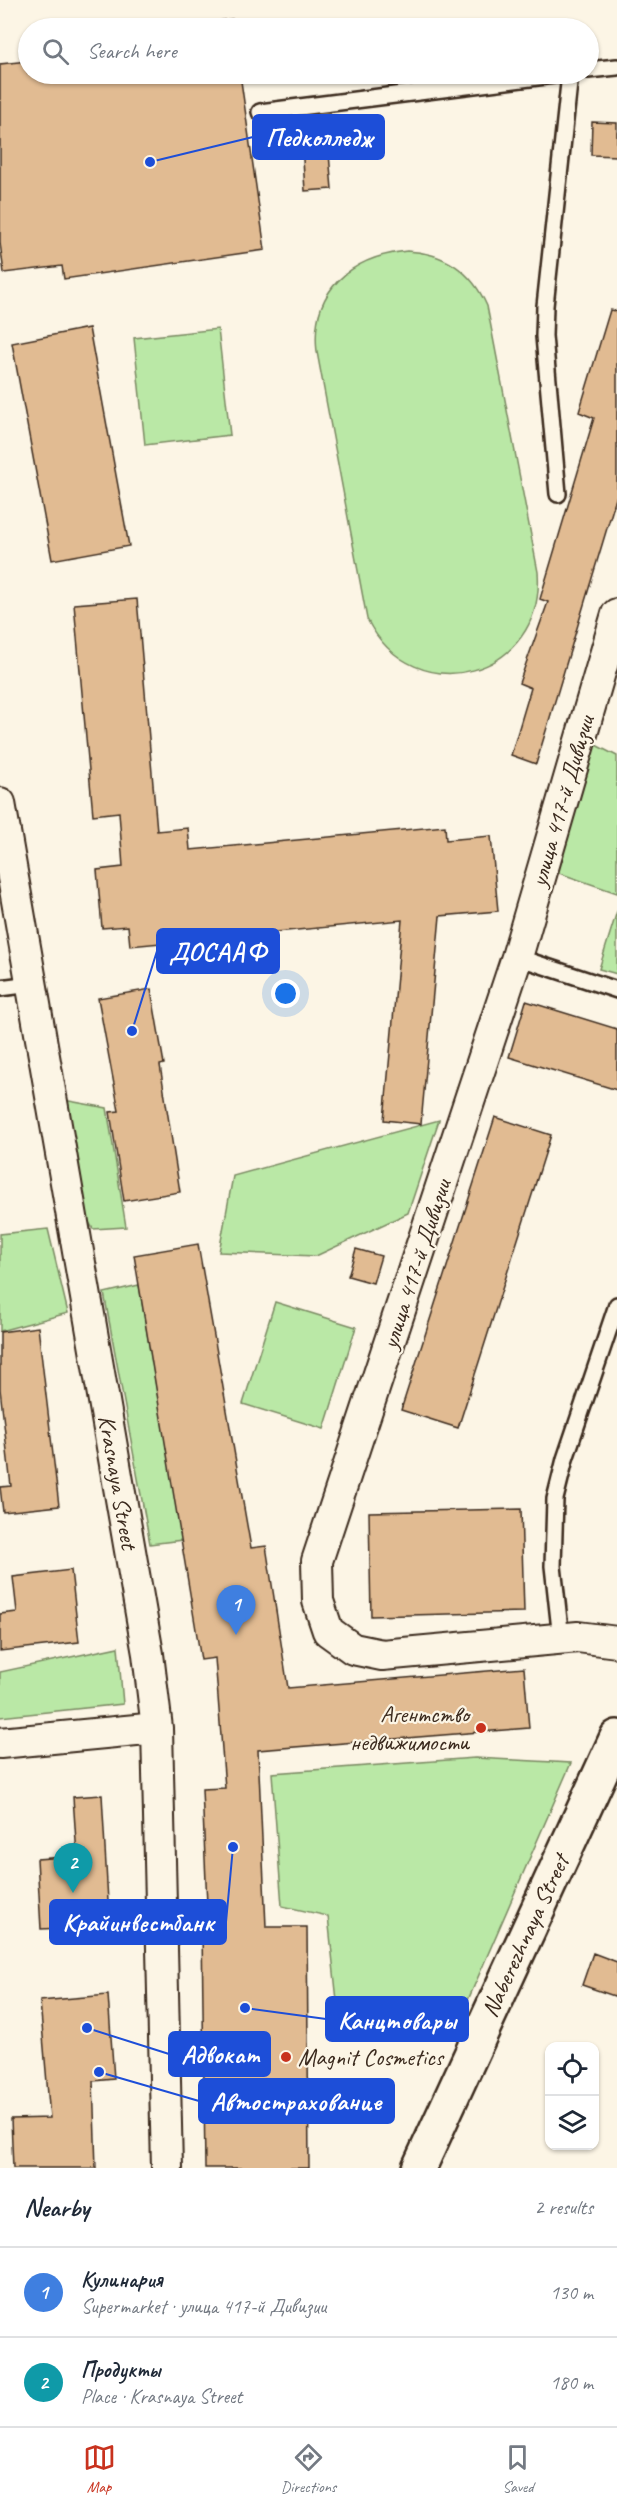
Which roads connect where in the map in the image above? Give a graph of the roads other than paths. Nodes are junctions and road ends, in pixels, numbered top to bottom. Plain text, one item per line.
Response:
1 (617, 67) edge
2 (599, 69) edge
3 (483, 84) edge
4 (569, 84) edge
5 (260, 112) dead end
6 (558, 494) dead end
7 (617, 614) edge
8 (0, 803) edge
9 (517, 957) junction
10 (31, 984) junction
11 (0, 988) edge
12 (617, 990) edge
13 (617, 1305) edge
14 (561, 1639) junction
15 (617, 1642) edge
16 (158, 1728) junction
17 (617, 1737) edge
18 (0, 1743) edge
19 (168, 2168) edge
20 (419, 2168) edge

1 - 2 lane
3 - 5 lane
4 - 6 lane
7 - 9 street, улица 417-й Дивизии
8 - 10 street, Krasnaya Street
9 - 12 lane
9 - 14 street, улица 417-й Дивизии
10 - 11 lane
10 - 16 street, Krasnaya Street
13 - 14 lane
14 - 15 street, улица 417-й Дивизии
16 - 18 street
16 - 19 street, Krasnaya Street
17 - 20 street, Naberezhnaya Street

